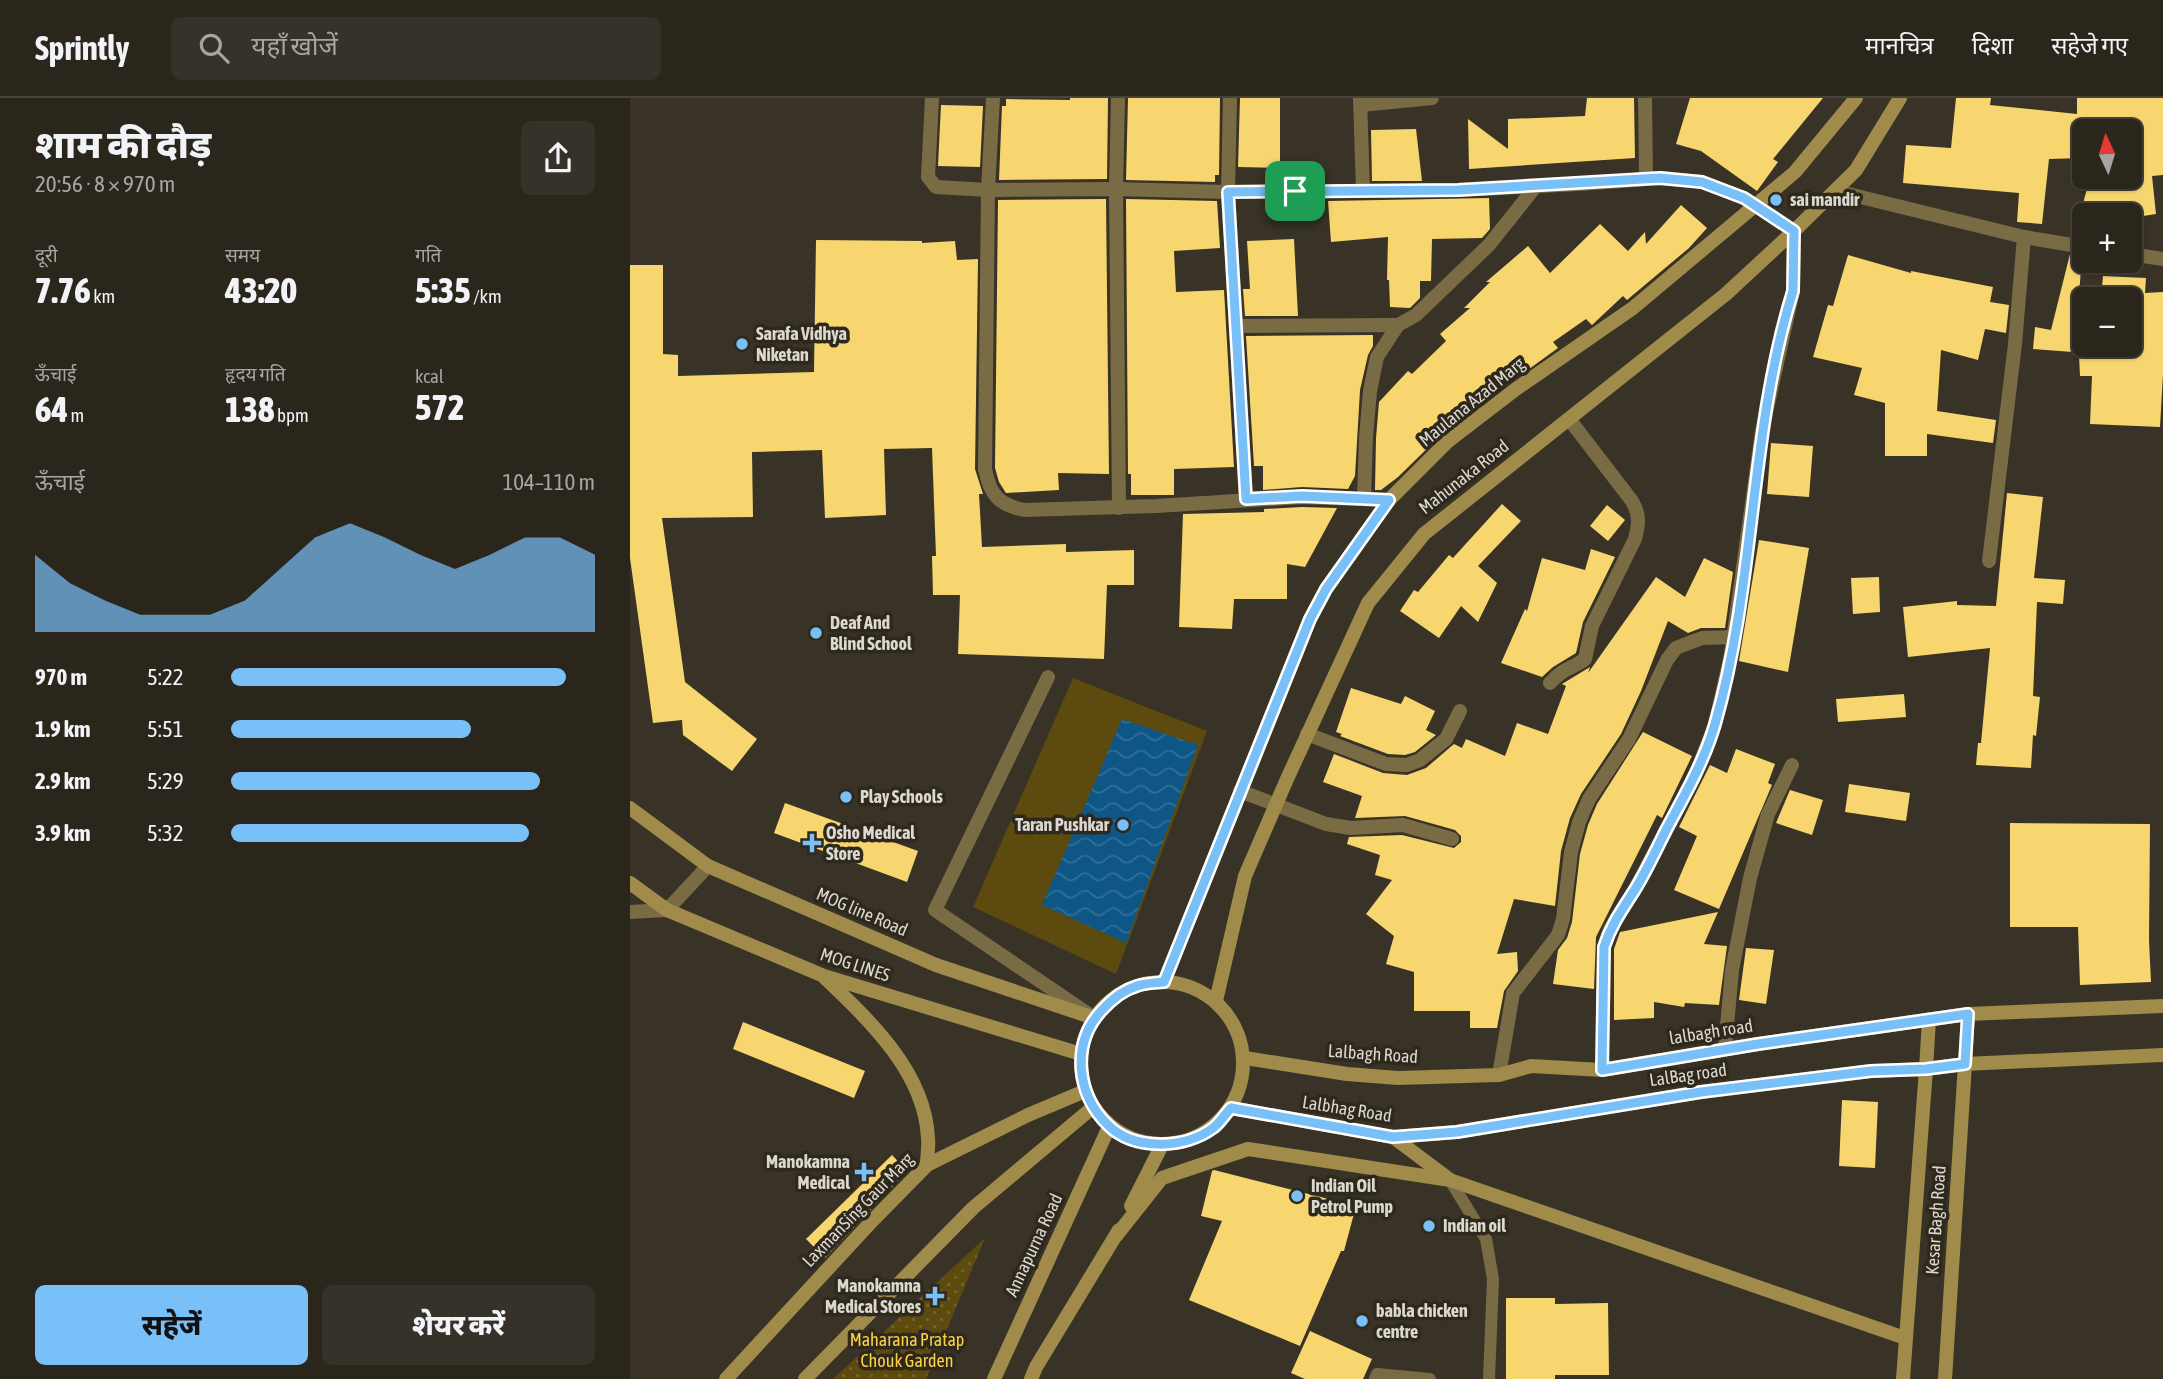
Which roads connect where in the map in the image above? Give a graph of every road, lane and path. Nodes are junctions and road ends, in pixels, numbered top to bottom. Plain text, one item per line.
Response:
1 (932, 98) edge
2 (993, 98) edge
3 (1118, 98) edge
4 (1230, 98) edge
5 (1432, 98) edge
6 (1645, 98) edge
7 (1856, 98) edge
8 (1900, 98) edge
9 (1361, 102) edge
10 (1646, 178) junction
11 (1536, 186) junction
12 (1116, 189) junction
13 (988, 190) junction
14 (1363, 191) junction
15 (1836, 191) junction
16 (1228, 192) junction
17 (1755, 206) junction
18 (1794, 231) junction
19 (2024, 237) junction
20 (2072, 245) edge
21 (2142, 256) edge
22 (2163, 259) edge
23 (1398, 325) junction
24 (1236, 326) junction
25 (1569, 419) junction
26 (1364, 498) junction
27 (1246, 499) junction
28 (1389, 500) junction
29 (1119, 508) junction
30 (1989, 561) dead end
31 (1734, 637) junction
32 (1048, 677) dead end
33 (1550, 683) dead end
34 (1460, 712) dead end
35 (1307, 734) junction
36 (1792, 765) dead end
37 (1240, 790) junction
38 (1276, 805) junction
39 (630, 808) edge
40 (1452, 839) dead end
41 (708, 866) junction
42 (630, 883) edge
43 (667, 910) junction
44 (630, 912) edge
45 (824, 976) junction
46 (1164, 982) junction
47 (1216, 1001) junction
48 (2163, 1006) edge
49 (1968, 1014) junction
50 (1094, 1018) junction
51 (1929, 1020) junction
52 (1725, 1049) junction
53 (1081, 1054) junction
54 (2163, 1055) edge
55 (1245, 1058) junction
56 (1965, 1064) junction
57 (1926, 1069) junction
58 (1602, 1070) junction
59 (1499, 1075) junction
60 (1085, 1091) junction
61 (1093, 1108) junction
62 (1231, 1108) junction
63 (1109, 1128) junction
64 (1457, 1132) joint
65 (1393, 1137) junction
66 (1163, 1145) junction
67 (927, 1165) junction
68 (1450, 1180) junction
69 (1116, 1236) junction
70 (1905, 1338) junction
71 (726, 1379) edge
72 (805, 1379) edge
73 (994, 1379) edge
74 (1031, 1379) edge
75 (1375, 1379) edge
76 (1430, 1379) edge
77 (1489, 1379) edge
78 (1903, 1379) edge
79 (1945, 1379) edge

1 - 13 street
2 - 13 street
3 - 12 street
4 - 16 street
5 - 9 street
6 - 10 street
7 - 17 main road, Maulana Azad Marg
8 - 15 main road, Mahunaka Road
9 - 14 street
10 - 11 street
10 - 17 street
11 - 14 street
11 - 23 street
12 - 13 street
12 - 16 street
12 - 29 street
13 - 29 street
14 - 16 street
15 - 18 main road, Mahunaka Road
15 - 19 street
16 - 24 street
17 - 18 street
17 - 28 main road, Maulana Azad Marg
18 - 25 main road, Mahunaka Road
18 - 31 street
19 - 20 street
19 - 30 street
21 - 22 street
23 - 24 street
23 - 26 street
24 - 27 street
25 - 33 street
25 - 35 main road, Mahunaka Road
26 - 27 street
26 - 28 street
27 - 29 street
28 - 37 main road, Maulana Azad Marg
31 - 58 street
31 - 59 street
32 - 50 street
34 - 35 street
35 - 38 main road, Mahunaka Road
36 - 52 street
37 - 38 street
37 - 46 main road, Maulana Azad Marg
38 - 40 street
38 - 47 main road, Mahunaka Road
39 - 41 main road, MOG line Road
41 - 43 street
41 - 50 main road, MOG line Road
42 - 43 main road, MOG LINES
43 - 44 street
43 - 45 main road, MOG LINES
45 - 53 main road, MOG LINES
45 - 67 main road
46 - 47 main road
46 - 50 main road
47 - 55 main road
48 - 49 main road
49 - 51 main road, lalbagh road
49 - 56 main road, Kesar Bagh Road
50 - 53 main road
51 - 52 main road, lalbagh road
51 - 57 main road, Kesar Bagh Road
52 - 58 main road, lalbagh road
53 - 60 main road
54 - 56 main road
55 - 59 main road, Lalbagh Road
55 - 62 main road
56 - 57 main road, LalBag road
56 - 79 main road, Kesar Bagh Road
57 - 64 main road, LalBag road
57 - 70 main road, Kesar Bagh Road
58 - 59 main road, lalbagh road
60 - 61 main road
60 - 67 main road, LaxmanSing Gaur Marg
61 - 63 main road
61 - 72 main road
62 - 65 main road, Lalbhag Road
62 - 66 main road
63 - 66 main road
63 - 73 main road, Annapurna Road
64 - 65 main road, Lalbhag Road
65 - 68 main road
66 - 69 main road
67 - 71 main road, LaxmanSing Gaur Marg
68 - 69 main road
68 - 70 main road
68 - 77 lane
69 - 74 main road
70 - 78 main road, Kesar Bagh Road
75 - 76 lane

